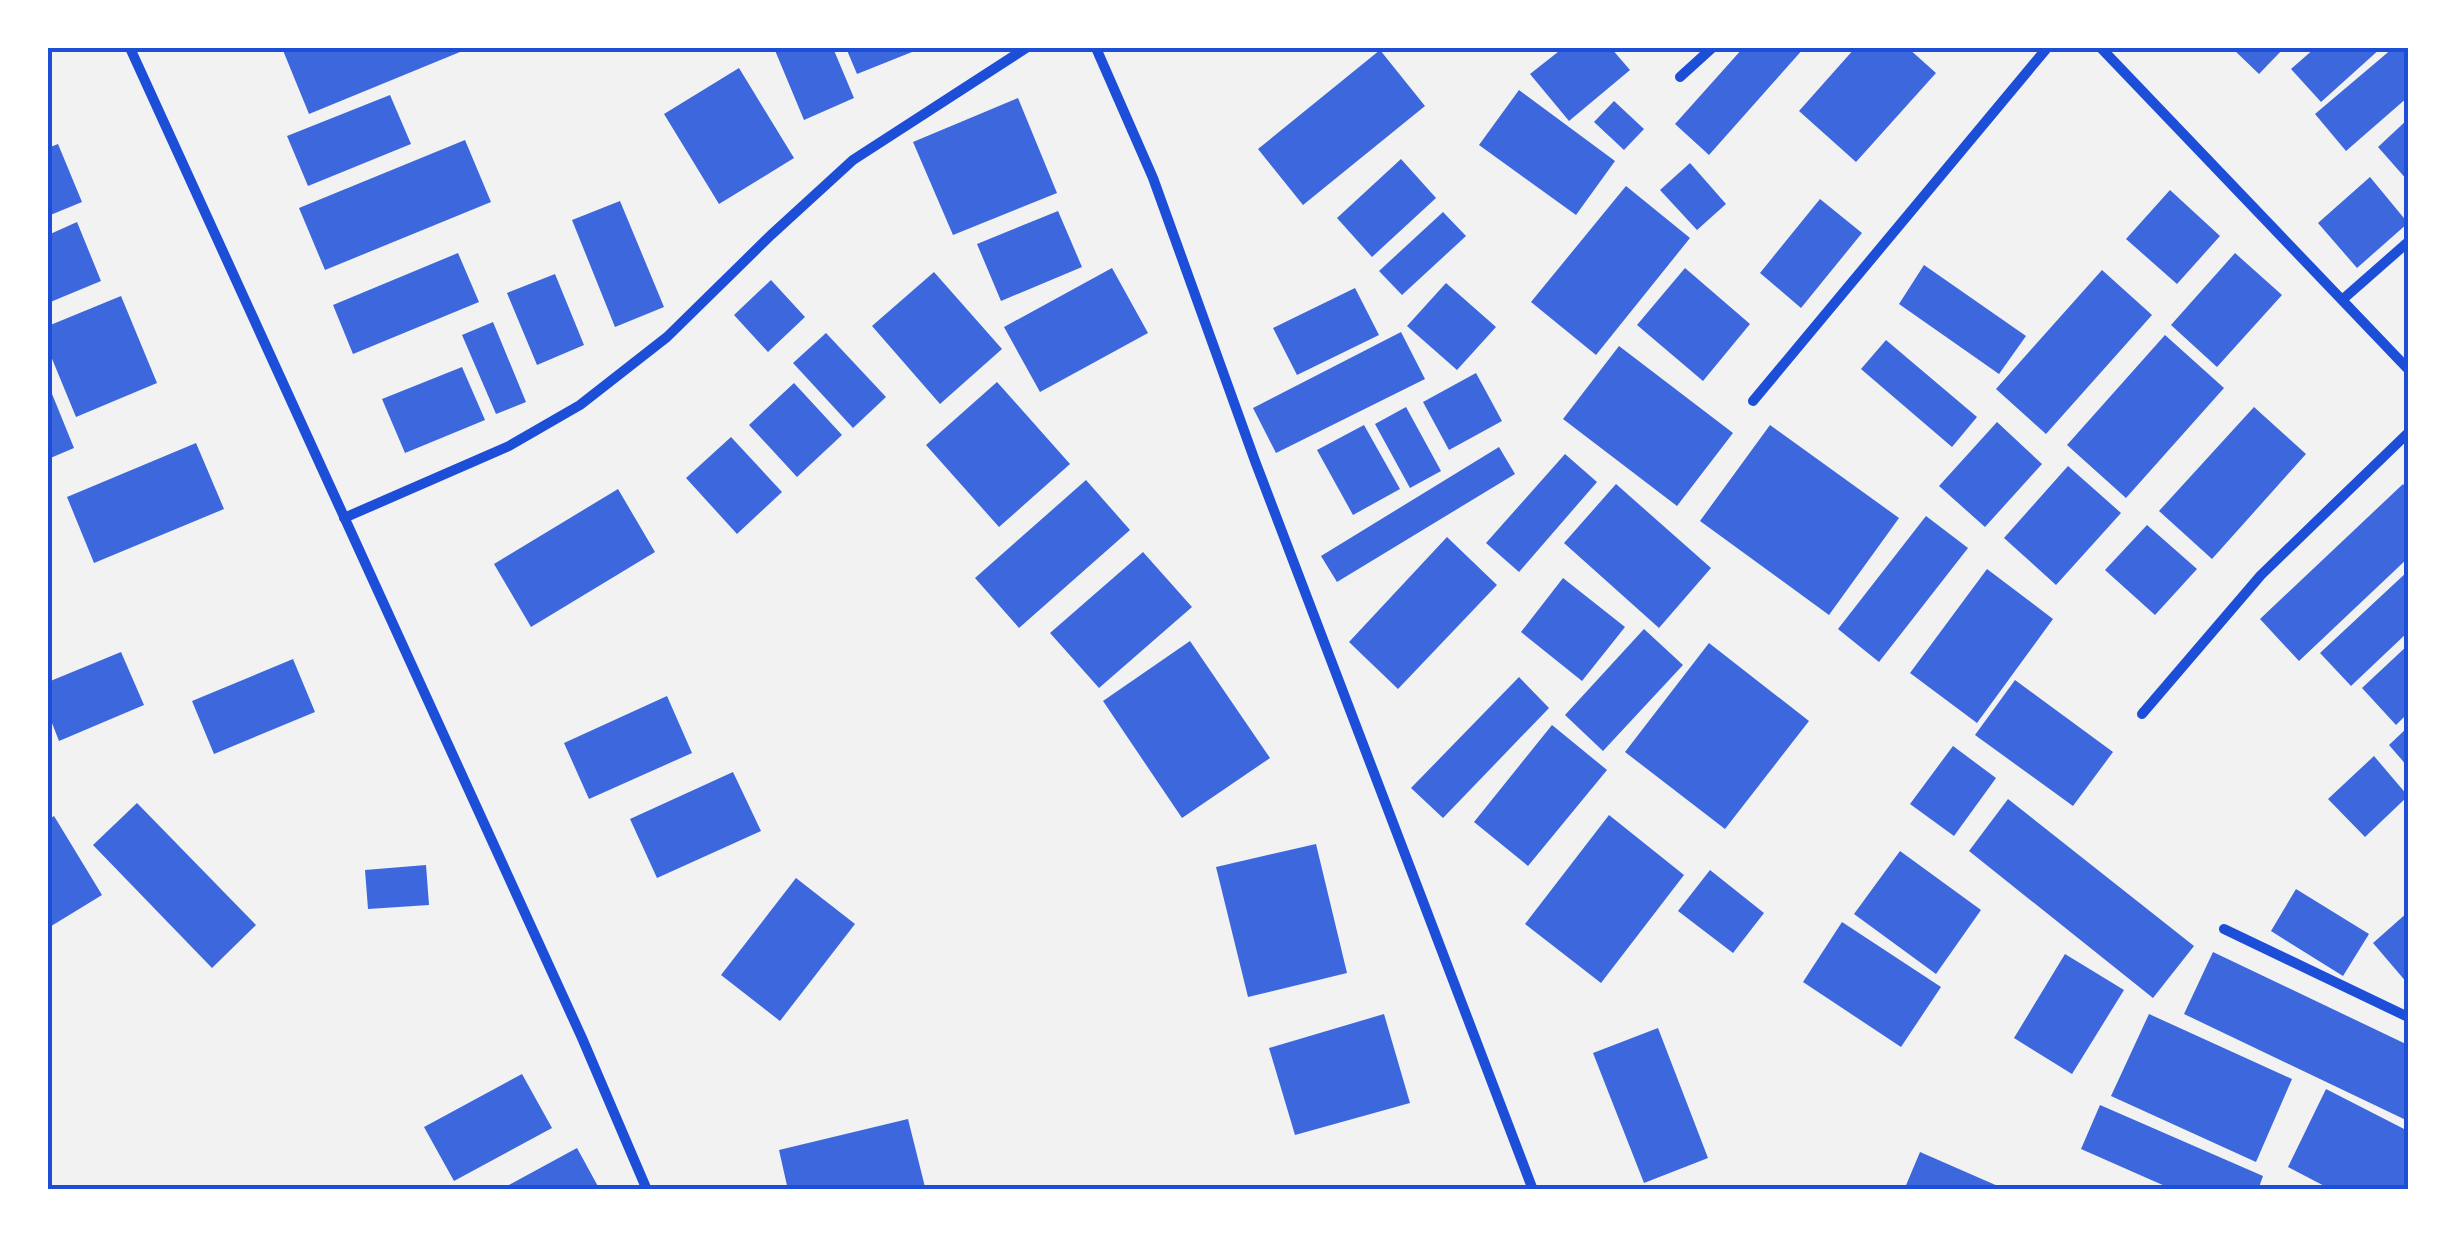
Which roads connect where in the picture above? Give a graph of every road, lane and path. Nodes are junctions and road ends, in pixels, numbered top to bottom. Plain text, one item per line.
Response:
1 (130, 48) edge
2 (1026, 48) edge
3 (1096, 48) edge
4 (1712, 48) edge
5 (2047, 48) edge
6 (2101, 48) edge
7 (1680, 76) dead end
8 (2408, 242) edge
9 (2342, 300) junction
10 (2408, 369) edge
11 (1753, 401) dead end
12 (2408, 433) edge
13 (344, 518) junction
14 (2142, 714) dead end
15 (2224, 928) dead end
16 (2408, 1017) edge
17 (647, 1190) edge
18 (1533, 1190) edge

1 - 13 street
2 - 13 street
3 - 18 street
4 - 7 street
5 - 11 street
6 - 9 street
8 - 9 street
9 - 10 street
12 - 14 street
13 - 17 street
15 - 16 street

